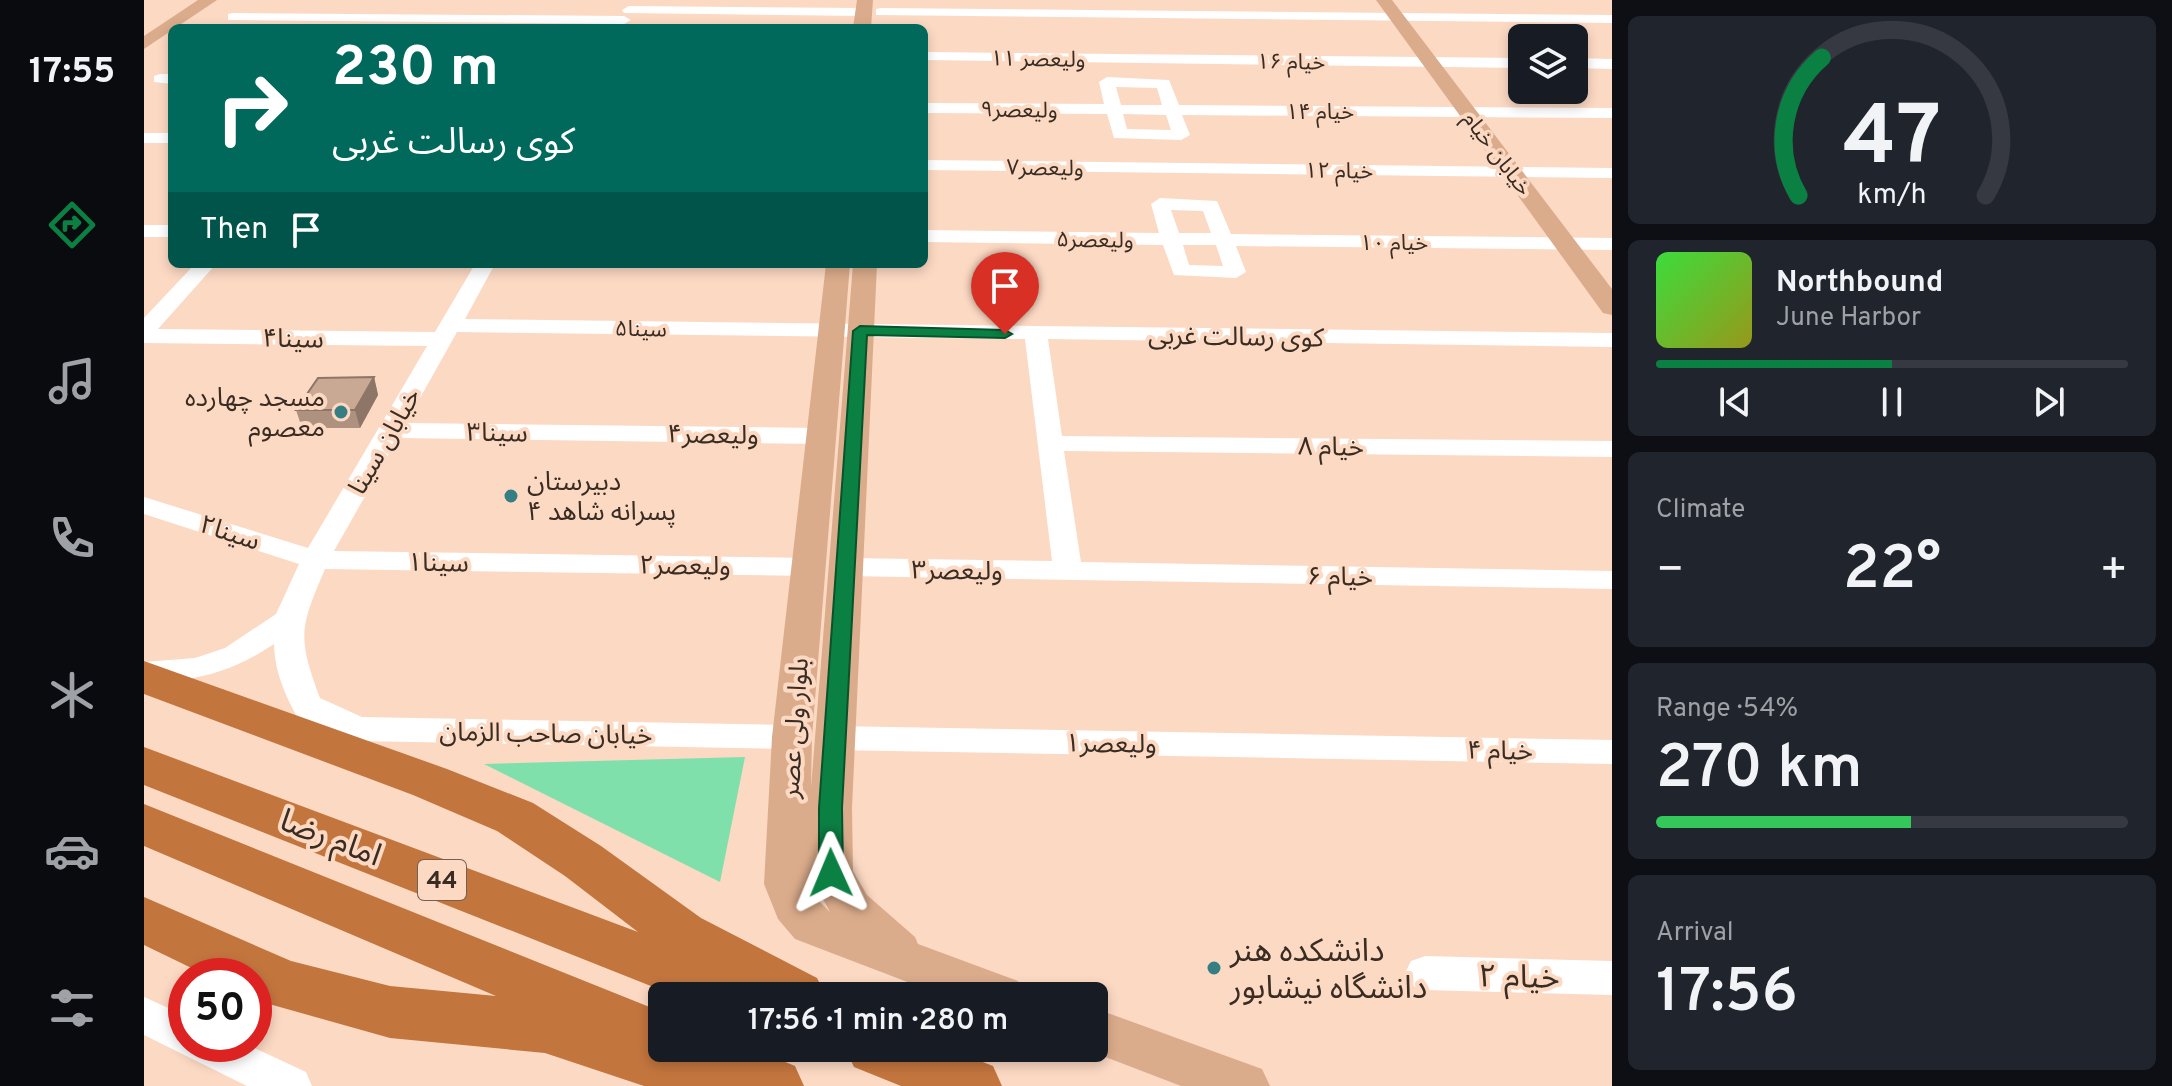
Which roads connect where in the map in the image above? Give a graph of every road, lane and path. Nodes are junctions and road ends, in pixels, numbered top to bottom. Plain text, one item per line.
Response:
1 (209, 0) edge
2 (453, 0) edge
3 (1390, 8) edge
4 (235, 9) edge
5 (872, 13) edge
6 (627, 15) edge
7 (1612, 19) edge
8 (174, 24) edge
9 (205, 24) edge
10 (431, 24) edge
11 (168, 28) edge
12 (144, 44) edge
13 (168, 49) edge
14 (928, 56) edge
15 (1152, 59) joint
16 (1429, 62) junction
17 (1508, 63) edge
18 (1588, 63) edge
19 (1612, 64) edge
20 (144, 65) edge
21 (928, 108) edge
22 (1114, 110) junction
23 (1173, 111) junction
24 (1467, 112) junction
25 (1612, 113) edge
26 (144, 138) edge
27 (168, 138) edge
28 (928, 165) edge
29 (1166, 168) joint
30 (1513, 172) junction
31 (1612, 173) edge
32 (144, 231) edge
33 (168, 231) edge
34 (928, 236) edge
35 (1171, 240) junction
36 (1224, 241) junction
37 (1565, 244) junction
38 (1612, 244) edge
39 (202, 268) edge
40 (483, 268) edge
41 (838, 268) edge
42 (864, 268) edge
43 (1612, 307) edge
44 (846, 331) junction
45 (446, 332) junction
46 (144, 333) edge
47 (1036, 335) junction
48 (1612, 340) edge
49 (390, 430) junction
50 (605, 433) joint
51 (821, 436) junction
52 (1051, 443) junction
53 (1612, 449) edge
54 (144, 505) edge
55 (315, 560) junction
56 (561, 563) joint
57 (808, 567) junction
58 (846, 567) junction
59 (1068, 572) junction
60 (1612, 580) edge
61 (288, 620) junction
62 (144, 675) edge
63 (306, 705) junction
64 (792, 737) junction
65 (835, 738) junction
66 (334, 748) junction
67 (1387, 748) joint
68 (1612, 752) edge
69 (144, 765) edge
70 (144, 824) edge
71 (144, 920) edge
72 (910, 962) junction
73 (1425, 973) dead end
74 (1612, 978) edge
75 (705, 982) edge
76 (771, 982) edge
77 (964, 982) edge
78 (144, 1015) edge
79 (168, 1027) edge
80 (648, 1033) edge
81 (1108, 1035) edge
82 (241, 1062) edge
83 (717, 1062) edge
84 (912, 1062) edge
85 (922, 1062) edge
86 (959, 1080) edge
87 (291, 1086) edge
88 (730, 1086) edge
89 (774, 1086) edge
90 (1244, 1086) edge

1 - 8 main road
2 - 10 street
3 - 5 street
3 - 7 street
3 - 16 main road, خیابان خیام
4 - 9 main road
4 - 10 street
5 - 6 street
6 - 10 street
11 - 12 main road
13 - 20 main road
14 - 15 street, ولیعصر ۱۱
15 - 16 street, خیام ۱۶
16 - 17 street, خیام ۱۶
16 - 24 main road, خیابان خیام
18 - 19 street
21 - 22 street, ولیعصر۹
22 - 23 street, خیام ۱۴
22 - 23 street
22 - 23 street
23 - 24 street, خیام ۱۴
24 - 25 street, خیام ۱۴
24 - 30 main road, خیابان خیام
26 - 27 street
28 - 29 street, ولیعصر۷
29 - 30 street, خیام ۱۲
30 - 31 street, خیام ۱۲
30 - 37 main road, خیابان خیام
32 - 33 street
34 - 35 street, ولیعصر۵
35 - 36 street, خیام ۱۰
35 - 36 street
35 - 36 street
36 - 37 street, خیام ۱۰
37 - 38 street, خیام ۱۰
37 - 43 main road, خیابان خیام
39 - 46 street
40 - 45 street, خیابان سینا
41 - 44 main road, بلوار ولی عصر
42 - 44 main road, بلوار ولی عصر
44 - 45 street, سینا۵
44 - 47 street, کوی رسالت غربی
44 - 51 main road, بلوار ولی عصر
44 - 58 main road, بلوار ولی عصر
45 - 46 street, سینا۴
45 - 49 street, خیابان سینا
47 - 48 street, کوی رسالت غربی
47 - 52 street
49 - 50 street, سینا۳
49 - 55 street, خیابان سینا
50 - 51 street, ولیعصر۴
51 - 57 main road, بلوار ولی عصر
52 - 53 street, خیام ۸
52 - 59 street
54 - 55 street, سینا۲
55 - 56 street, سینا۱
55 - 61 street, خیابان سینا
56 - 57 street, ولیعصر۲
57 - 64 main road, بلوار ولی عصر
58 - 59 street, ولیعصر۳
58 - 65 main road, بلوار ولی عصر
59 - 60 street, خیام ۶
61 - 62 street
61 - 63 street
62 - 66 highway
63 - 64 street, خیابان صاحب الزمان
63 - 66 street
64 - 65 main road
64 - 72 main road, بلوار ولی عصر
65 - 67 street, ولیعصر۱
65 - 72 main road, بلوار ولی عصر
66 - 76 highway
67 - 68 street, خیام ۴
69 - 75 highway, امام رضا / 44
70 - 80 highway, 44
71 - 88 highway
72 - 77 main road
73 - 74 street, خیام ۲
78 - 79 street
81 - 90 main road
82 - 87 street
83 - 89 highway
84 - 86 highway
85 - 86 highway

